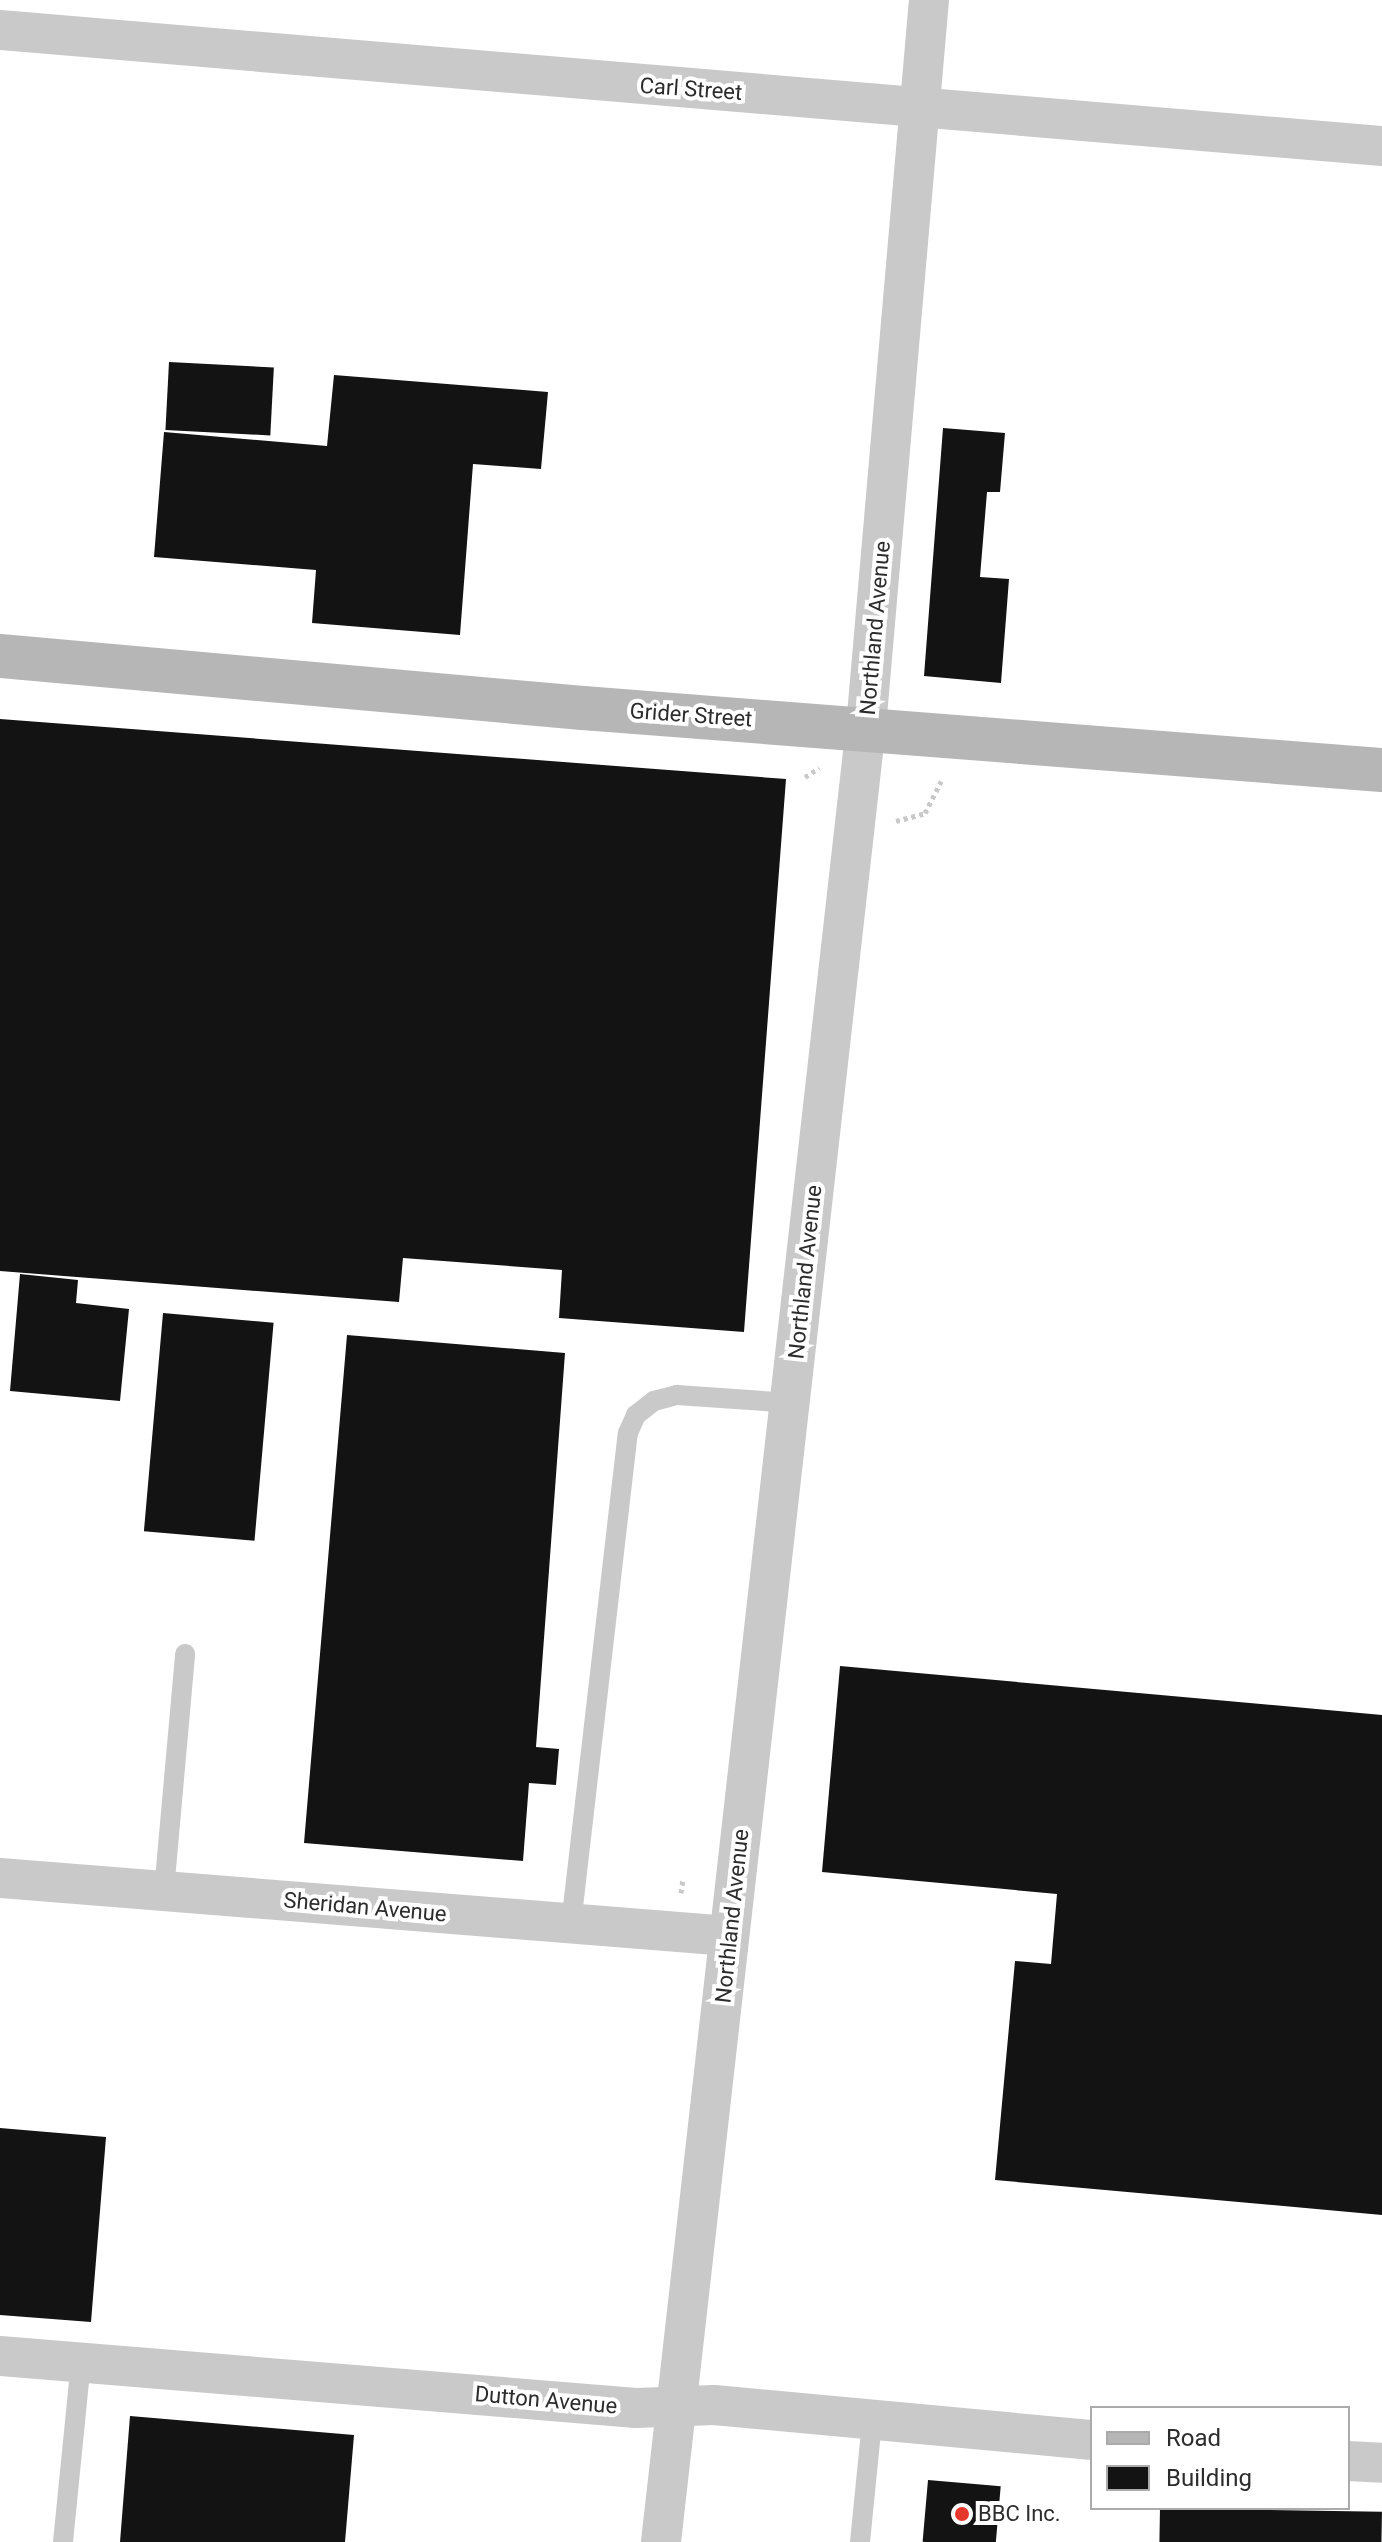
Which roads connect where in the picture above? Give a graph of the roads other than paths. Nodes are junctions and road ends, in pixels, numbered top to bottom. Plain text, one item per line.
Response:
1 (929, 0) edge
2 (0, 30) edge
3 (921, 106) junction
4 (1382, 146) edge
5 (0, 656) edge
6 (866, 727) junction
7 (1382, 770) edge
8 (790, 1403) junction
9 (185, 1654) dead end
10 (0, 1878) edge
11 (164, 1891) junction
12 (571, 1924) junction
13 (729, 1936) junction
14 (0, 2356) edge
15 (81, 2362) junction
16 (677, 2405) junction
17 (872, 2422) junction
18 (1090, 2440) edge
19 (1350, 2461) edge
20 (1382, 2463) edge
21 (63, 2542) edge
22 (661, 2542) edge
23 (860, 2542) edge

1 - 3 street, Northland Avenue
2 - 3 street, Carl Street
3 - 4 street, Carl Street
3 - 6 street, Northland Avenue
5 - 6 street, Grider Street
6 - 7 street, Grider Street
6 - 8 street, Northland Avenue
8 - 12 lane
8 - 13 street, Northland Avenue
9 - 11 lane
10 - 11 street, Sheridan Avenue
11 - 12 street, Sheridan Avenue
12 - 13 street, Sheridan Avenue
13 - 16 street, Northland Avenue
14 - 15 street, Dutton Avenue
15 - 16 street, Dutton Avenue
15 - 21 lane
16 - 17 street, Dutton Avenue
16 - 22 street, Northland Avenue
17 - 18 street, Dutton Avenue
17 - 23 lane
19 - 20 street

